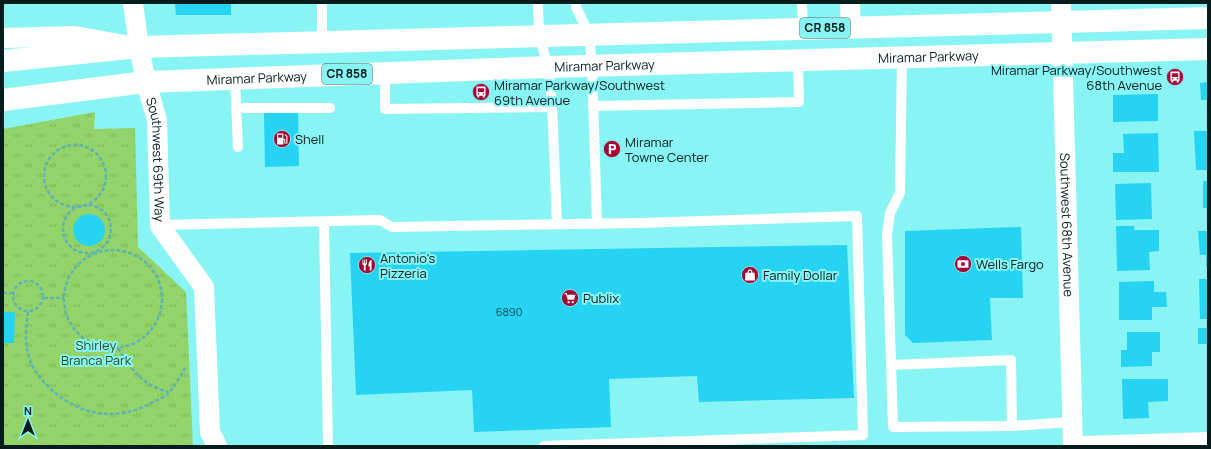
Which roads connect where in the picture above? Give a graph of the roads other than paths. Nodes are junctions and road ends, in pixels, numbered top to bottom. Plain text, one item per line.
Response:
1 (133, 3) edge
2 (322, 3) edge
3 (538, 3) edge
4 (576, 3) edge
5 (802, 3) edge
6 (850, 3) edge
7 (1061, 12) edge
8 (1208, 18) edge
9 (851, 28) junction
10 (803, 29) junction
11 (589, 34) junction
12 (539, 35) junction
13 (3, 38) edge
14 (322, 42) junction
15 (139, 47) junction
16 (1208, 49) edge
17 (1062, 53) junction
18 (902, 57) junction
19 (798, 60) junction
20 (3, 61) edge
21 (592, 66) junction
22 (548, 67) junction
23 (386, 73) junction
24 (235, 78) junction
25 (146, 82) junction
26 (3, 100) edge
27 (552, 106) junction
28 (593, 106) junction
29 (236, 108) junction
30 (330, 108) dead end
31 (238, 147) dead end
32 (324, 222) junction
33 (556, 224) junction
34 (597, 224) junction
35 (160, 225) junction
36 (892, 364) junction
37 (1072, 422) junction
38 (1012, 426) junction
39 (1208, 442) edge
40 (216, 446) edge
41 (328, 446) edge
42 (544, 446) edge
43 (1073, 446) edge
44 (1084, 446) edge

1 - 15 street, Southwest 69th Way
2 - 14 lane
3 - 12 lane
4 - 11 lane
5 - 10 lane
6 - 9 street
7 - 8 main road, CR 858
7 - 9 main road, CR 858
7 - 17 street, Southwest 68th Avenue
9 - 10 main road, CR 858
10 - 11 main road, CR 858
11 - 12 main road, CR 858
11 - 21 lane
12 - 14 main road, CR 858
12 - 22 lane
13 - 15 street
14 - 15 main road, CR 858
15 - 20 main road, CR 858
15 - 25 street, Southwest 69th Way
16 - 17 main road, Miramar Parkway / CR 858
17 - 18 main road, Miramar Parkway / CR 858
17 - 37 street, Southwest 68th Avenue
18 - 19 main road, Miramar Parkway / CR 858
18 - 36 lane
19 - 21 main road, Miramar Parkway / CR 858
19 - 28 lane
21 - 22 main road, Miramar Parkway / CR 858
21 - 28 lane
22 - 23 main road, Miramar Parkway / CR 858
22 - 27 lane
23 - 24 main road, Miramar Parkway / CR 858
23 - 27 lane
24 - 25 main road, Miramar Parkway / CR 858
24 - 29 lane
25 - 26 main road, Miramar Parkway / CR 858
25 - 35 street, Southwest 69th Way
27 - 33 lane
28 - 34 lane
29 - 30 lane
29 - 31 lane
32 - 33 lane
32 - 35 lane
32 - 41 lane
33 - 34 lane
34 - 42 lane
35 - 40 street, Southwest 69th Way
36 - 38 lane
36 - 38 lane
37 - 38 lane
37 - 43 street, Southwest 68th Avenue
39 - 44 street

